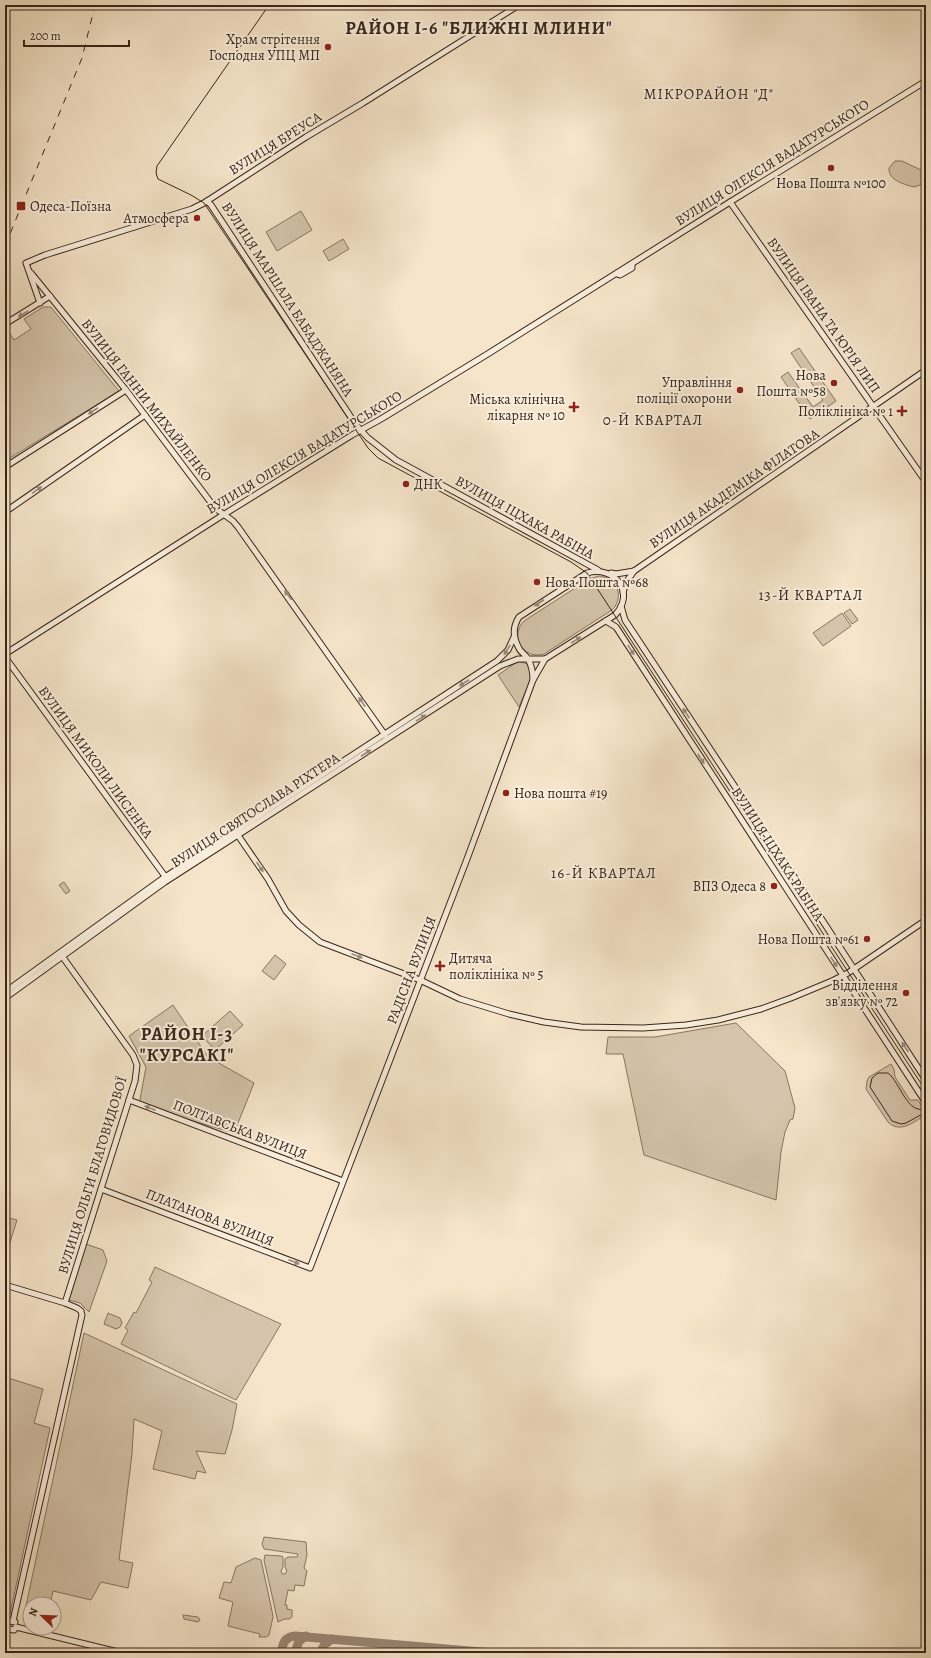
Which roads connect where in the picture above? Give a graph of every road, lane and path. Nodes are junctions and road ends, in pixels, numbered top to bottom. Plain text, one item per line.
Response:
1 (519, 5) edge
2 (926, 81) edge
3 (207, 201) junction
4 (730, 202) junction
5 (26, 263) joint
6 (28, 269) junction
7 (50, 296) junction
8 (40, 303) junction
9 (5, 324) edge
10 (926, 370) edge
11 (126, 390) junction
12 (874, 407) junction
13 (145, 415) junction
14 (361, 431) junction
15 (5, 467) edge
16 (926, 482) edge
17 (5, 512) edge
18 (223, 515) junction
19 (598, 570) junction
20 (634, 571) junction
21 (606, 572) junction
22 (623, 592) junction
23 (621, 606) junction
24 (606, 621) junction
25 (514, 637) junction
26 (5, 654) edge
27 (5, 657) edge
28 (528, 658) junction
29 (545, 659) junction
30 (533, 680) junction
31 (386, 736) junction
32 (237, 833) junction
33 (167, 878) junction
34 (926, 920) edge
35 (62, 956) junction
36 (854, 969) junction
37 (843, 976) junction
38 (420, 980) junction
39 (5, 992) edge
40 (5, 998) edge
41 (926, 1080) edge
42 (129, 1100) junction
43 (926, 1103) edge
44 (343, 1181) junction
45 (101, 1189) junction
46 (310, 1268) joint
47 (5, 1285) edge
48 (65, 1303) junction
49 (13, 1621) junction
50 (6, 1625) edge
51 (16, 1627) junction
52 (122, 1653) edge

1 - 3 street, ВУЛИЦЯ БРЕУСА
2 - 4 street, ВУЛИЦЯ ОЛЕКСІЯ ВАДАТУРСЬКОГО
3 - 5 street, ВУЛИЦЯ БРЕУСА
3 - 14 street, ВУЛИЦЯ МАРШАЛА БАБАДЖАНЯНА
4 - 12 street, ВУЛИЦЯ ІВАНА ТА ЮРІЯ ЛИП
4 - 14 street, ВУЛИЦЯ ОЛЕКСІЯ ВАДАТУРСЬКОГО
5 - 6 street, ВУЛИЦЯ ГАННИ МИХАЙЛЕНКО
6 - 7 street, ВУЛИЦЯ ГАННИ МИХАЙЛЕНКО
6 - 8 street, ВУЛИЦЯ ГАННИ МИХАЙЛЕНКО
7 - 8 street
7 - 11 street, ВУЛИЦЯ ГАННИ МИХАЙЛЕНКО
8 -> 9 street
10 - 12 street, ВУЛИЦЯ АКАДЕМІКА ФІЛАТОВА
11 - 13 street, ВУЛИЦЯ ГАННИ МИХАЙЛЕНКО
11 -> 15 street
12 - 16 street, ВУЛИЦЯ ІВАНА ТА ЮРІЯ ЛИП
12 - 20 street, ВУЛИЦЯ АКАДЕМІКА ФІЛАТОВА
17 -> 13 street
13 - 18 street, ВУЛИЦЯ ГАННИ МИХАЙЛЕНКО
14 - 18 street, ВУЛИЦЯ ОЛЕКСІЯ ВАДАТУРСЬКОГО
14 - 19 street, ВУЛИЦЯ ІЦХАКА РАБІНА
18 - 26 street, ВУЛИЦЯ ОЛЕКСІЯ ВАДАТУРСЬКОГО
31 -> 18 street, ВУЛИЦЯ ГАННИ МИХАЙЛЕНКО
19 - 21 street, ВУЛИЦЯ ІЦХАКА РАБІНА
19 -> 25 street, ВУЛИЦЯ СВЯТОСЛАВА РІХТЕРА
20 - 21 street, ВУЛИЦЯ АКАДЕМІКА ФІЛАТОВА
20 - 22 street, ВУЛИЦЯ АКАДЕМІКА ФІЛАТОВА
21 - 22 street
22 - 23 street, ВУЛИЦЯ АКАДЕМІКА ФІЛАТОВА
23 - 24 street
36 -> 23 street, ВУЛИЦЯ ІЦХАКА РАБІНА
29 -> 24 street
24 -> 37 street, ВУЛИЦЯ ІЦХАКА РАБІНА
25 - 28 street
25 -> 31 street, ВУЛИЦЯ СВЯТОСЛАВА РІХТЕРА
27 - 33 street, ВУЛИЦЯ МИКОЛИ ЛИСЕНКА
28 - 29 street, ВУЛИЦЯ СВЯТОСЛАВА РІХТЕРА
28 - 30 street
31 -> 28 street, ВУЛИЦЯ СВЯТОСЛАВА РІХТЕРА
29 - 30 street, РАДІСНА ВУЛИЦЯ
30 - 38 street, РАДІСНА ВУЛИЦЯ
31 - 32 street, ВУЛИЦЯ СВЯТОСЛАВА РІХТЕРА
32 - 33 street, ВУЛИЦЯ СВЯТОСЛАВА РІХТЕРА
32 -> 38 street
33 - 35 street, ВУЛИЦЯ СВЯТОСЛАВА РІХТЕРА
33 - 39 street, ВУЛИЦЯ СВЯТОСЛАВА РІХТЕРА
34 - 36 street
35 - 40 street, ВУЛИЦЯ СВЯТОСЛАВА РІХТЕРА
35 - 42 street, ВУЛИЦЯ ОЛЬГИ БЛАГОВИДОВОЇ
36 - 37 street
41 -> 36 street, ВУЛИЦЯ ІЦХАКА РАБІНА
37 - 38 street
37 - 43 street, ВУЛИЦЯ ІЦХАКА РАБІНА
38 - 44 street, РАДІСНА ВУЛИЦЯ
44 -> 42 street, ПОЛТАВСЬКА ВУЛИЦЯ
42 - 45 street, ВУЛИЦЯ ОЛЬГИ БЛАГОВИДОВОЇ
44 - 46 street, РАДІСНА ВУЛИЦЯ
45 -> 46 street, ПЛАТАНОВА ВУЛИЦЯ
45 - 48 street, ВУЛИЦЯ ОЛЬГИ БЛАГОВИДОВОЇ
47 - 48 street
48 - 49 street
49 - 50 street
49 - 51 street
50 - 51 street
51 - 52 street

